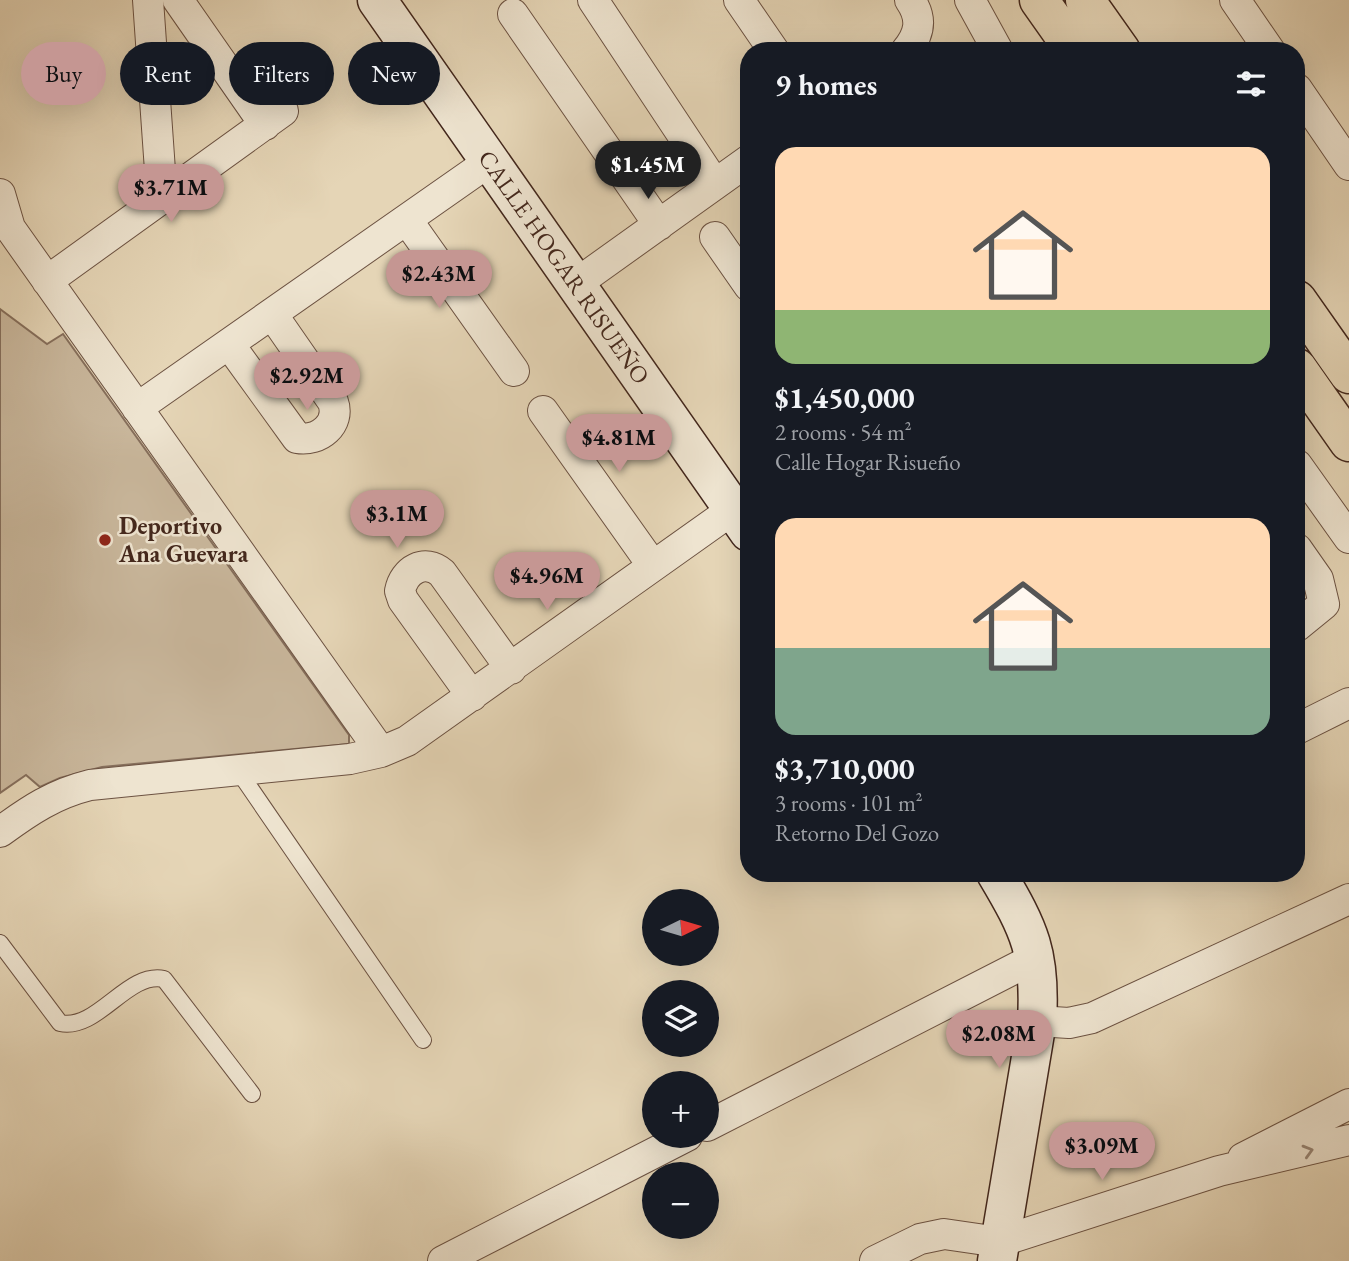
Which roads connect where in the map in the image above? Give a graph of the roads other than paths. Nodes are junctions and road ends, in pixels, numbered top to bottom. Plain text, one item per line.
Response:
1 (148, 0) edge
2 (178, 0) edge
3 (377, 0) edge
4 (593, 0) edge
5 (738, 0) edge
6 (910, 0) edge
7 (970, 0) edge
8 (1039, 0) edge
9 (1085, 0) edge
10 (1235, 0) edge
11 (513, 14) dead end
12 (768, 42) edge
13 (913, 42) edge
14 (994, 42) edge
15 (1069, 42) edge
16 (1115, 42) edge
17 (1264, 42) edge
18 (1305, 101) edge
19 (490, 161) junction
20 (1349, 164) edge
21 (740, 166) edge
22 (715, 184) junction
23 (0, 194) edge
24 (162, 199) junction
25 (407, 220) junction
26 (659, 225) junction
27 (715, 237) dead end
28 (740, 273) edge
29 (47, 281) junction
30 (577, 283) junction
31 (1305, 311) edge
32 (272, 314) junction
33 (229, 344) junction
34 (514, 372) dead end
35 (1349, 374) edge
36 (1305, 379) edge
37 (137, 408) junction
38 (543, 411) dead end
39 (1349, 442) edge
40 (1305, 476) edge
41 (740, 509) edge
42 (740, 515) edge
43 (1349, 538) edge
44 (1305, 560) edge
45 (653, 566) junction
46 (1305, 619) edge
47 (511, 669) junction
48 (472, 696) junction
49 (1349, 703) edge
50 (1305, 725) edge
51 (381, 752) junction
52 (237, 769) junction
53 (0, 832) edge
54 (1002, 882) edge
55 (1349, 899) edge
56 (0, 943) edge
57 (1037, 957) junction
58 (1037, 1021) junction
59 (423, 1040) dead end
60 (252, 1094) dead end
61 (1349, 1104) edge
62 (719, 1120) edge
63 (1349, 1140) edge
64 (664, 1148) edge
65 (1219, 1171) junction
66 (998, 1251) edge
67 (443, 1261) edge
68 (875, 1261) edge

1 - 24 street
2 - 24 street
3 - 19 street, CALLE HOGAR RISUEÑO
4 - 22 street
5 - 12 street
6 - 13 street
7 - 14 street
8 - 15 highway
9 - 16 highway
10 - 17 street
11 - 26 street
18 - 20 street
19 - 25 street
19 - 30 street, CALLE HOGAR RISUEÑO
21 - 22 street
22 - 26 street
23 - 29 street
24 - 29 street
25 - 32 street
25 - 34 street
26 - 30 street
27 - 28 street
29 - 37 street
30 - 41 street, CALLE HOGAR RISUEÑO
31 - 35 highway
32 - 33 street
32 - 33 street
33 - 37 street
36 - 39 highway
37 - 51 street
38 - 45 street
40 - 43 street
42 - 45 street
44 - 46 street
45 - 47 street
47 - 48 street
47 - 48 street
48 - 51 street
49 - 50 street
51 - 52 street
52 - 53 street
52 - 59 lane
54 - 57 street
55 - 58 street
56 - 60 lane
57 - 58 street
57 - 62 street
58 - 66 street
61 - 65 street
65 -> 63 street
64 - 67 street
65 - 66 street
66 - 68 street

